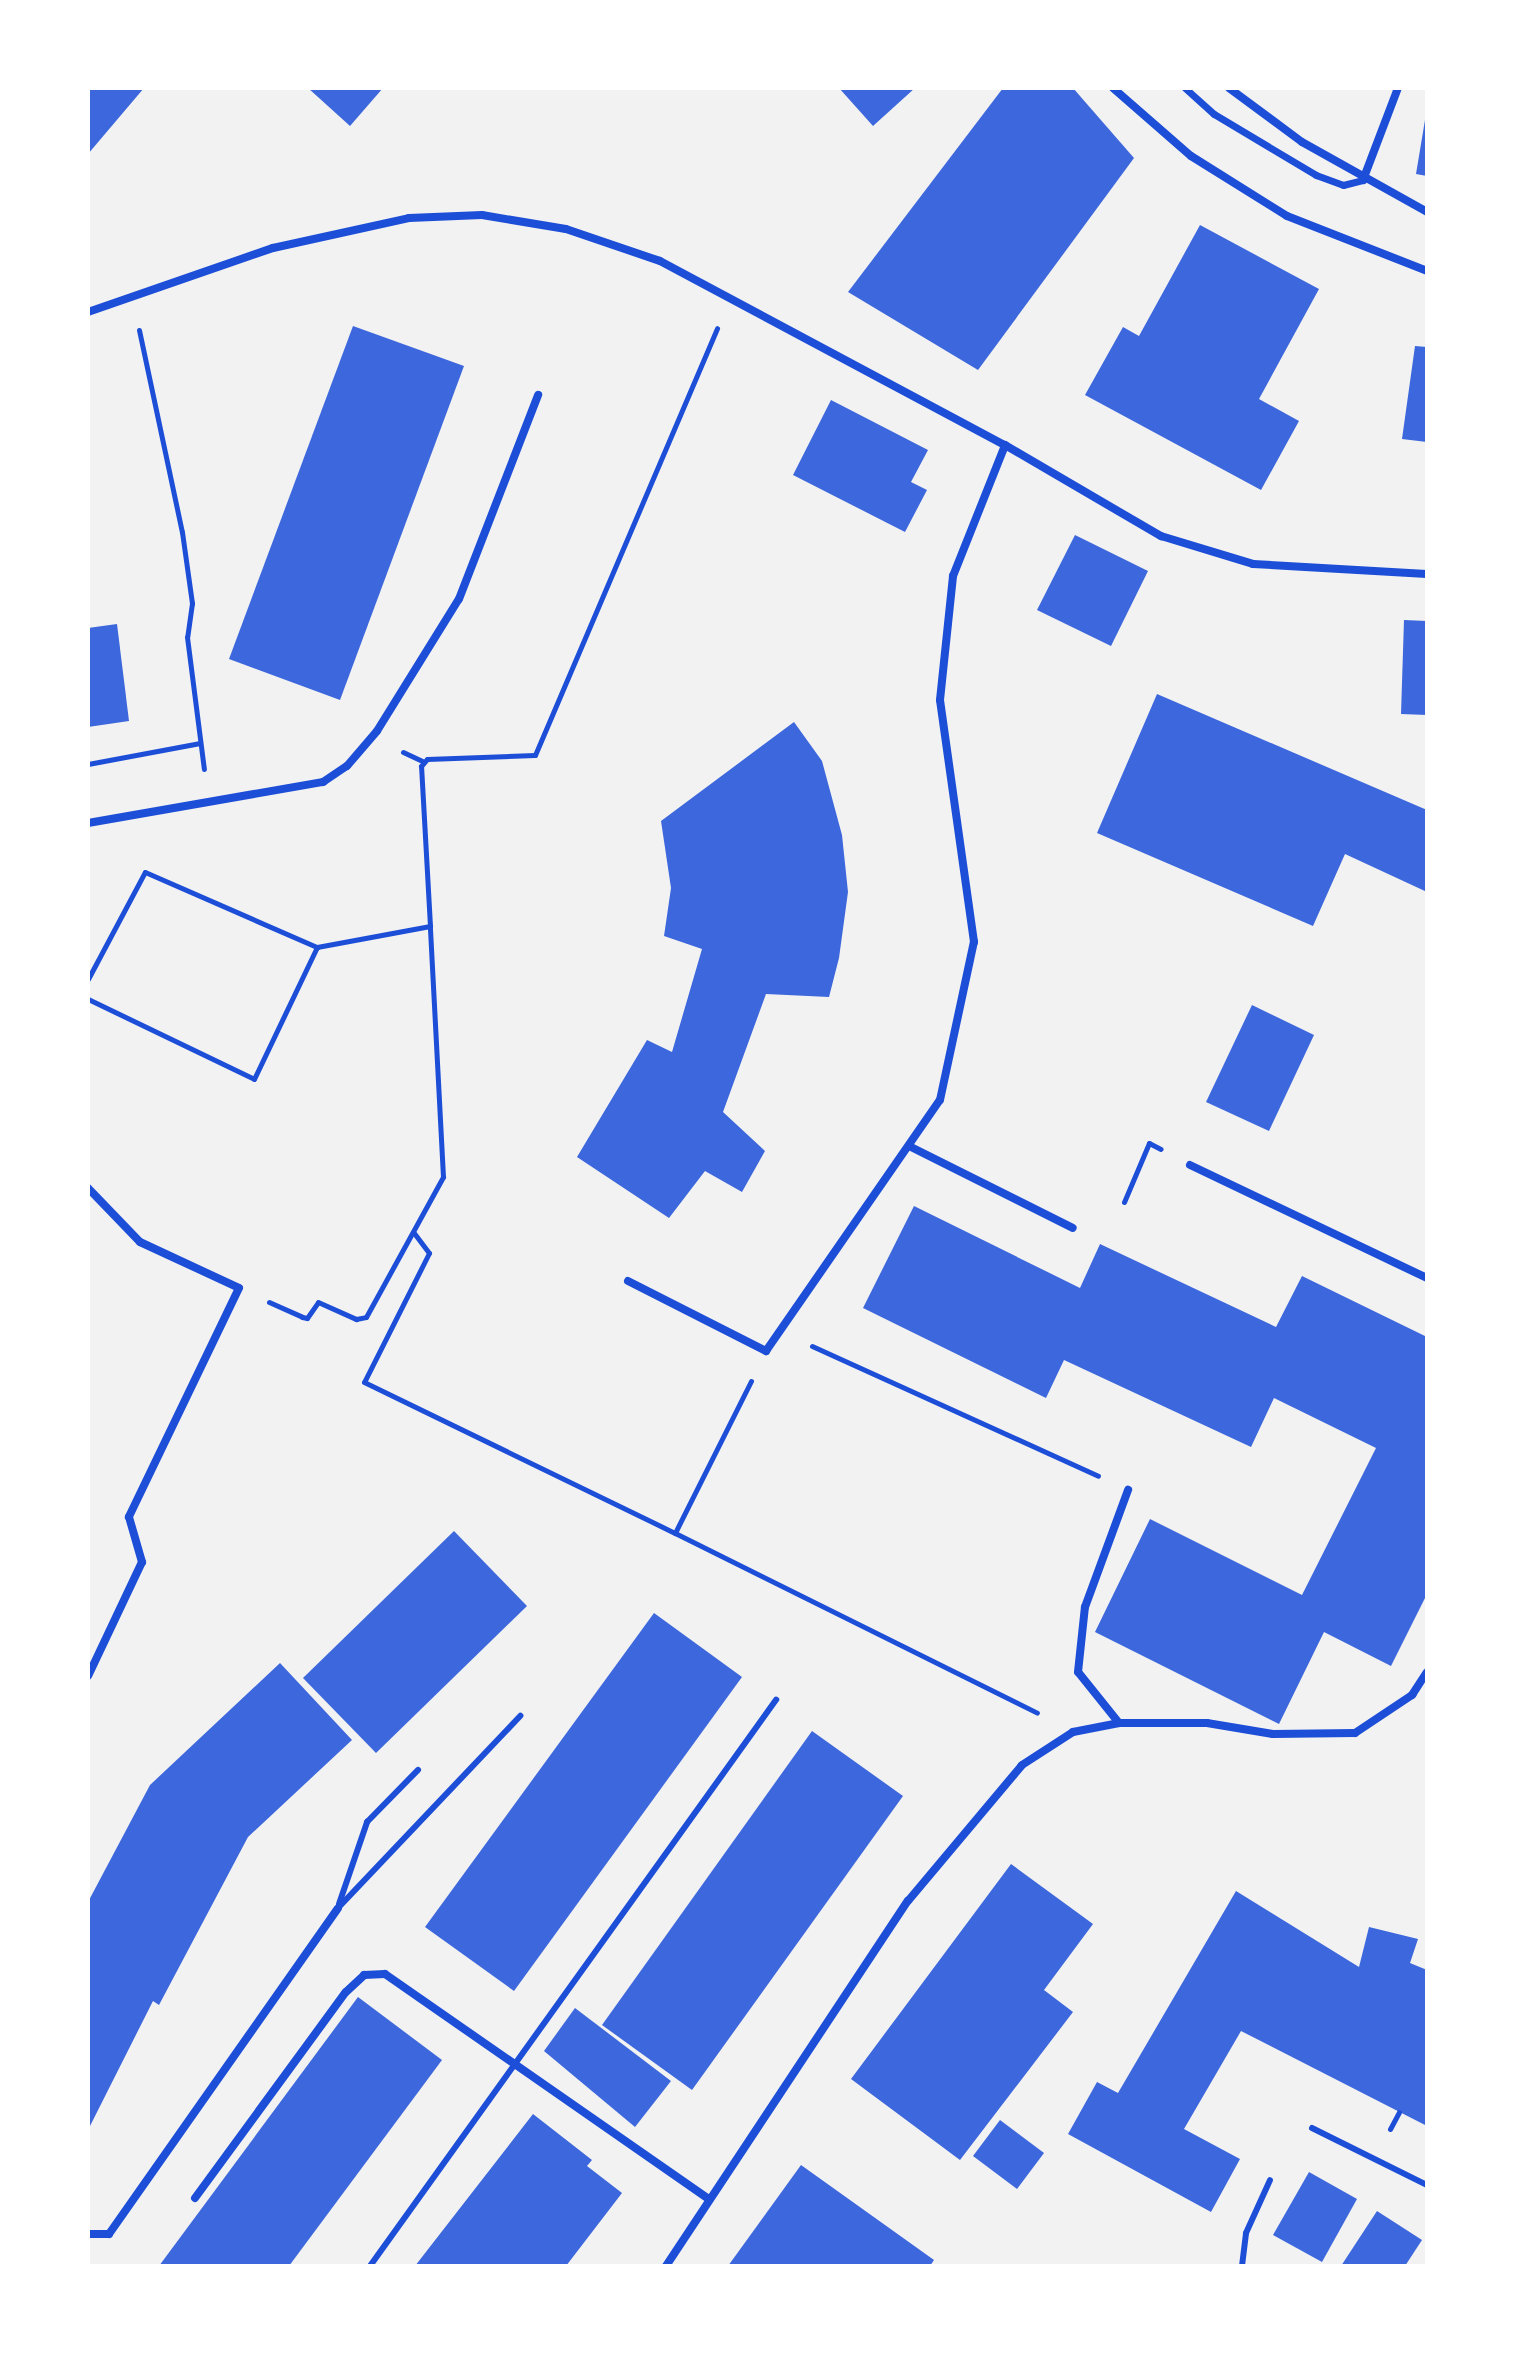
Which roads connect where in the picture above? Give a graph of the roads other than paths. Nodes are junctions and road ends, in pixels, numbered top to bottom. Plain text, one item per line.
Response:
1 (1113, 88) edge
2 (1185, 88) edge
3 (1229, 88) edge
4 (1398, 88) edge
5 (1363, 180) junction
6 (1427, 212) edge
7 (1427, 271) edge
8 (88, 312) edge
9 (538, 395) dead end
10 (1005, 445) junction
11 (1427, 574) edge
12 (88, 823) edge
13 (909, 1146) junction
14 (1190, 1165) road end
15 (88, 1188) edge
16 (1073, 1228) dead end
17 (1427, 1278) edge
18 (628, 1281) dead end
19 (1128, 1490) road end
20 (1427, 1672) edge
21 (88, 1676) edge
22 (776, 1700) dead end
23 (520, 1716) dead end
24 (1119, 1723) junction
25 (418, 1770) dead end
26 (338, 1908) junction
27 (515, 2066) junction
28 (1312, 2128) dead end
29 (1270, 2180) dead end
30 (1427, 2185) edge
31 (195, 2198) dead end
32 (709, 2199) junction
33 (88, 2234) edge
34 (370, 2266) edge
35 (666, 2266) edge
36 (1242, 2266) edge

1 - 7 street
2 - 5 street
3 - 5 street
4 - 5 street
5 - 6 street
8 - 10 street
9 - 12 street
10 - 11 street
10 - 13 street
13 - 16 street
13 - 18 street
14 - 17 street
15 - 21 street
19 - 24 street
20 - 24 street
22 - 27 lane
23 - 26 lane
24 - 32 street
25 - 26 lane
26 - 33 street
27 - 31 street
27 - 32 street
27 - 34 lane
28 - 30 lane
29 - 36 lane
32 - 35 street

